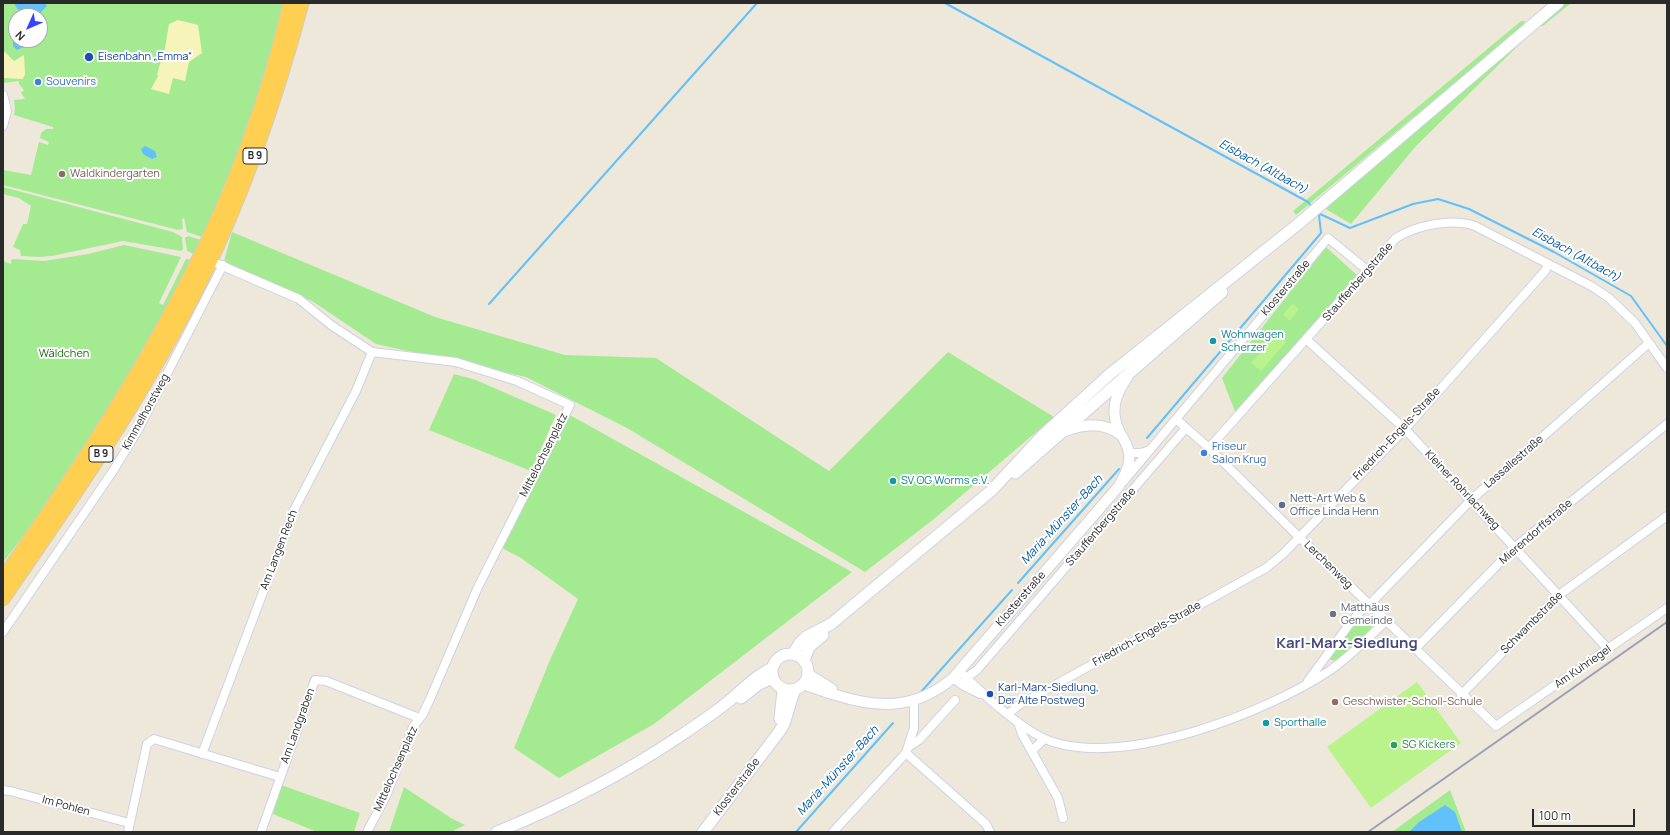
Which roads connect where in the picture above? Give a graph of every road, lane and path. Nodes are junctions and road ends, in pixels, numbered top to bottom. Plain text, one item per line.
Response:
1 (290, 3) edge
2 (302, 3) edge
3 (1558, 3) edge
4 (4, 96) edge
5 (3, 126) edge
6 (1297, 225) junction
7 (220, 265) joint
8 (1548, 265) junction
9 (1367, 270) junction
10 (1307, 340) junction
11 (1649, 343) junction
12 (372, 352) junction
13 (1667, 368) edge
14 (1130, 373) junction
15 (1176, 419) junction
16 (1667, 424) edge
17 (1186, 428) junction
18 (1405, 429) junction
19 (1061, 433) junction
20 (1122, 436) junction
21 (1209, 448) junction
22 (1150, 450) junction
23 (1129, 453) junction
24 (1119, 486) junction
25 (1472, 499) junction
26 (1667, 516) edge
27 (942, 534) junction
28 (1299, 537) junction
29 (1515, 547) junction
30 (3, 578) edge
31 (1559, 595) junction
32 (3, 599) edge
33 (1368, 604) junction
34 (1667, 608) edge
35 (1386, 621) junction
36 (3, 632) edge
37 (1415, 649) junction
38 (1608, 649) junction
39 (793, 654) junction
40 (804, 660) junction
41 (772, 673) junction
42 (808, 674) junction
43 (959, 676) junction
44 (1305, 684) junction
45 (799, 688) junction
46 (783, 690) junction
47 (1461, 695) junction
48 (847, 698) junction
49 (988, 698) junction
50 (955, 700) dead end
51 (914, 701) junction
52 (1008, 714) junction
53 (419, 718) junction
54 (1018, 722) junction
55 (1498, 726) joint
56 (1044, 739) junction
57 (771, 743) junction
58 (908, 750) junction
59 (1032, 751) junction
60 (202, 754) junction
61 (280, 777) junction
62 (3, 790) edge
63 (1063, 818) dead end
64 (129, 823) junction
65 (128, 832) edge
66 (261, 832) edge
67 (367, 832) edge
68 (497, 832) edge
69 (512, 832) edge
70 (703, 832) edge
71 (833, 832) edge
72 (990, 832) edge

1 - 30 highway, B 9
2 - 32 highway, B 9
3 - 6 main road
4 - 5 street
6 - 14 main road
6 - 27 main road
7 - 12 street, Mittelochsenplatz
7 - 36 street, Kimmelhorstweg
8 - 9 street, Stauffenbergstraße
8 - 11 street
8 - 18 street, Friedrich-Engels-Straße
9 - 10 street, Stauffenbergstraße
9 - 15 street, Klosterstraße
10 - 18 street, Kleiner Rohrlachweg
10 - 21 street, Stauffenbergstraße
11 - 13 street
11 - 25 street, Lassallestraße
12 - 53 street, Mittelochsenplatz
12 - 60 street, Am Langen Rech
14 - 19 main road
14 - 20 street
15 - 17 street, Lerchenweg
15 - 22 street, Klosterstraße
16 - 29 street, Mierendorffstraße
17 - 21 street, Lerchenweg
17 - 43 street, Stauffenbergstraße
18 - 25 street, Kleiner Rohrlachweg
18 - 28 street, Friedrich-Engels-Straße
19 - 20 street
19 - 27 main road
20 - 23 street
21 - 28 street, Lerchenweg
22 - 23 street
22 - 24 street, Klosterstraße
23 - 24 street, Klosterstraße
24 - 43 street, Klosterstraße
25 - 29 street, Kleiner Rohrlachweg
25 - 33 street, Lassallestraße
26 - 31 street, Schwambstraße
27 - 39 main road
27 - 40 main road
28 - 33 street, Lerchenweg
28 - 52 street, Friedrich-Engels-Straße
29 - 31 street, Kleiner Rohrlachweg
29 - 37 street, Mierendorffstraße
31 - 38 street, Kleiner Rohrlachweg
31 - 47 street, Schwambstraße
33 - 35 street, Lerchenweg
33 - 44 street, Lassallestraße
34 - 38 street, Am Kuhriegel
35 - 37 street, Lerchenweg
35 - 44 street
37 - 47 street, Lerchenweg
38 - 55 street, Am Kuhriegel
39 - 40 main road
39 - 41 main road
40 - 42 main road
41 - 46 main road
41 - 68 main road
41 - 69 main road
42 - 45 main road, Klosterstraße
42 - 48 street, Klosterstraße
43 - 49 street
43 - 49 street
43 - 51 street, Klosterstraße
44 - 56 street
45 - 46 main road, Klosterstraße
45 - 48 street, Klosterstraße
45 - 57 main road, Klosterstraße
46 - 57 main road, Klosterstraße
47 - 55 street, Lerchenweg
48 - 51 street, Klosterstraße
49 - 52 street
50 - 58 street
51 - 58 street
52 - 54 street
53 - 61 street, Am Landgraben
53 - 67 street, Mittelochsenplatz
54 - 56 street
54 - 59 street
56 - 59 street
57 - 70 main road, Klosterstraße
58 - 71 street
58 - 72 street
59 - 63 street
60 - 61 street
60 - 64 street
61 - 66 street, Am Landgraben
62 - 64 street, Im Pohlen
64 - 65 street

